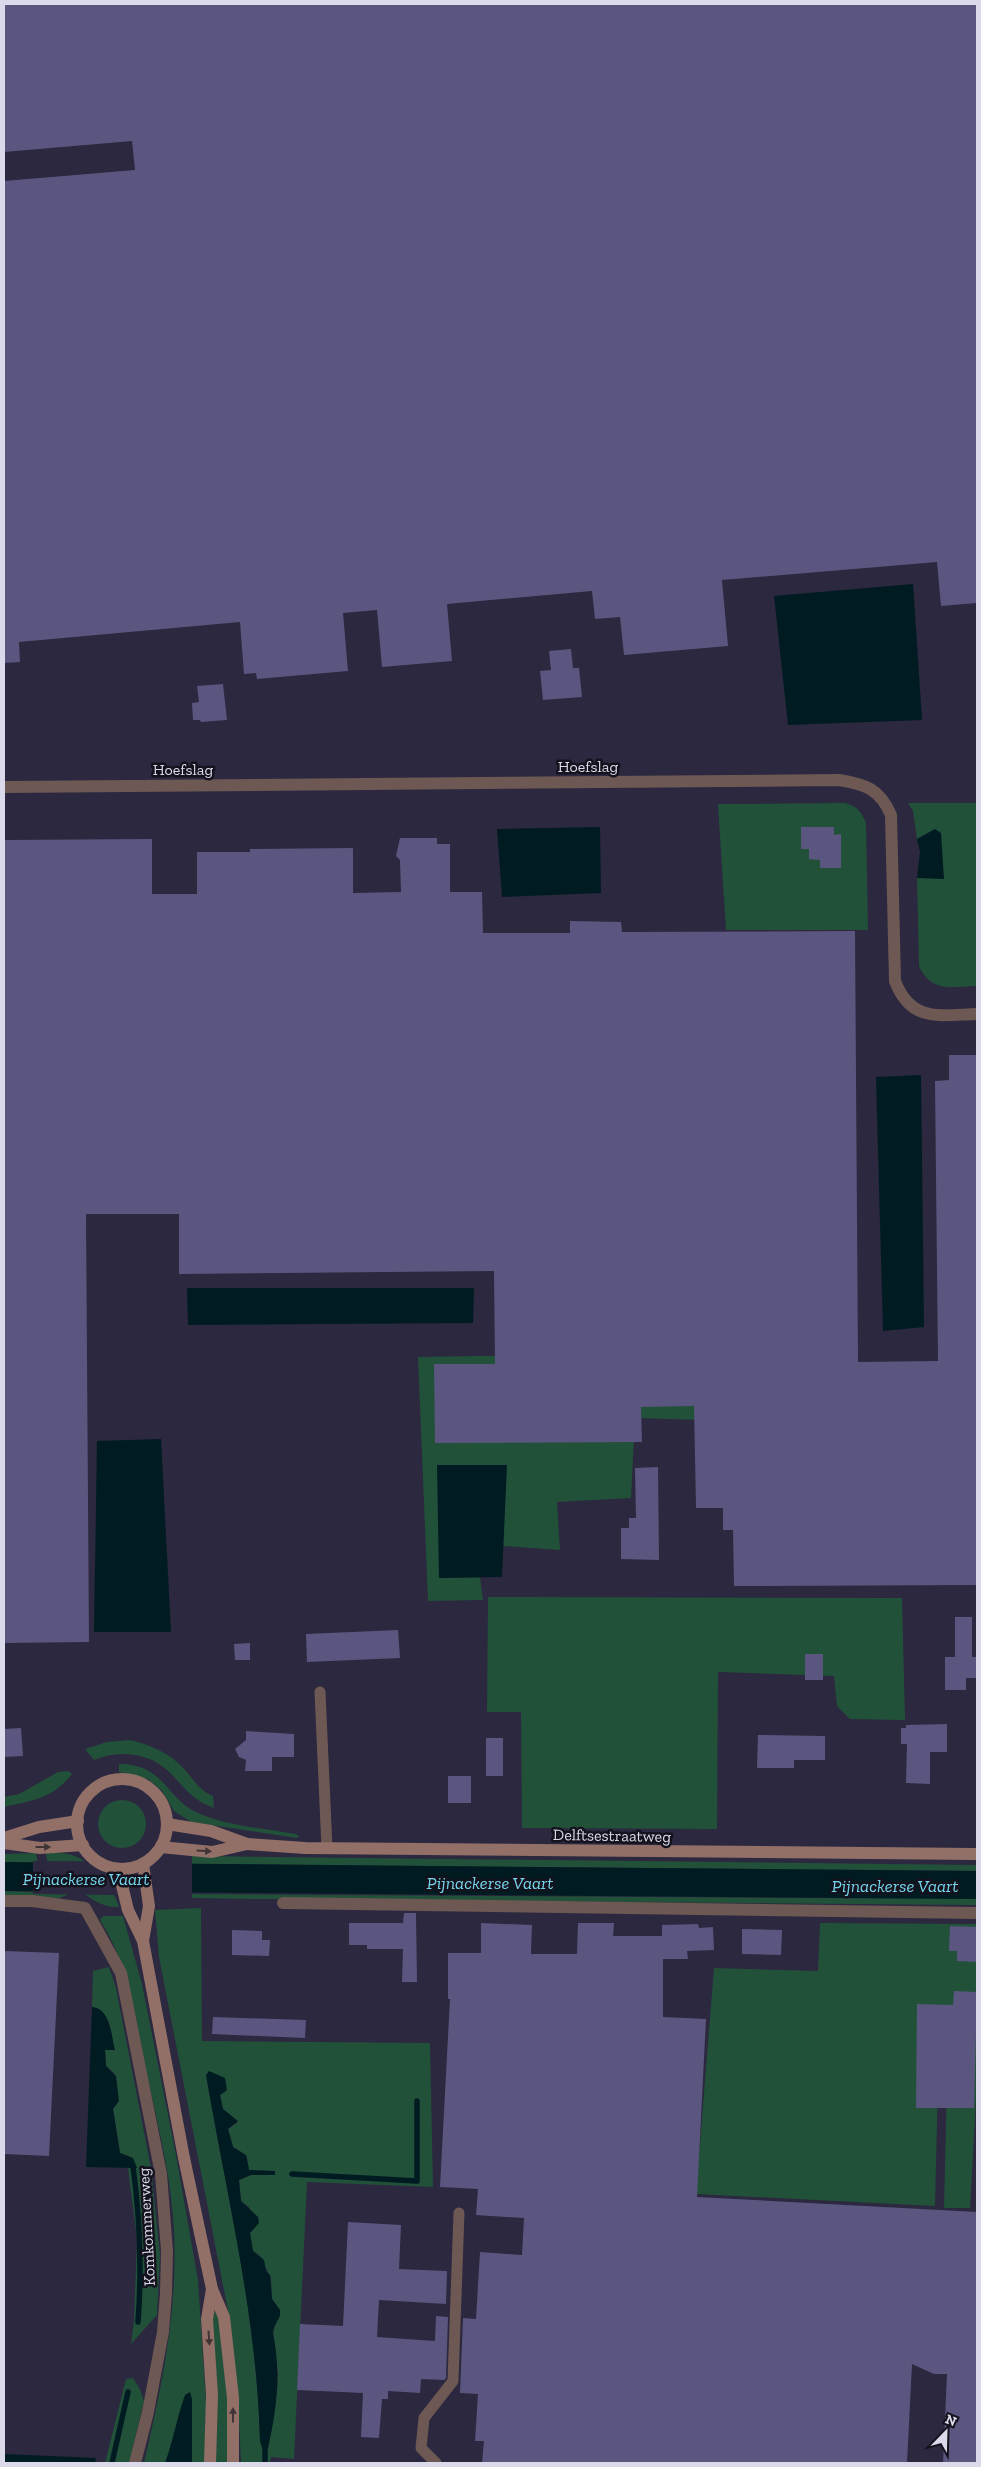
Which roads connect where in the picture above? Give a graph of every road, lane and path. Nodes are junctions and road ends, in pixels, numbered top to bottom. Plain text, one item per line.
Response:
1 (4, 787) edge
2 (977, 1014) edge
3 (320, 1692) dead end
4 (78, 1821) junction
5 (167, 1824) junction
6 (4, 1838) edge
7 (4, 1843) edge
8 (247, 1844) junction
9 (83, 1845) junction
10 (161, 1847) junction
11 (327, 1848) junction
12 (977, 1854) edge
13 (148, 1861) junction
14 (118, 1869) junction
15 (4, 1901) edge
16 (283, 1903) dead end
17 (977, 1913) edge
18 (143, 1941) junction
19 (459, 2213) dead end
20 (212, 2289) junction
21 (135, 2463) edge
22 (210, 2463) edge
23 (233, 2463) edge
24 (436, 2463) edge

1 - 2 street, Hoefslag
3 - 11 lane
4 - 5 main road
4 - 6 main road
4 - 9 main road
5 - 8 main road, Delftsestraatweg
5 - 10 main road
7 -> 9 main road
10 -> 8 main road, Delftsestraatweg
8 - 11 main road, Delftsestraatweg
9 - 14 main road
10 - 13 main road
11 - 12 main road, Delftsestraatweg
13 - 14 main road
13 - 18 main road
14 - 18 main road
15 - 21 street, Komkommerweg
16 - 17 street
18 - 20 main road
19 - 24 lane
20 -> 22 main road
23 -> 20 main road

